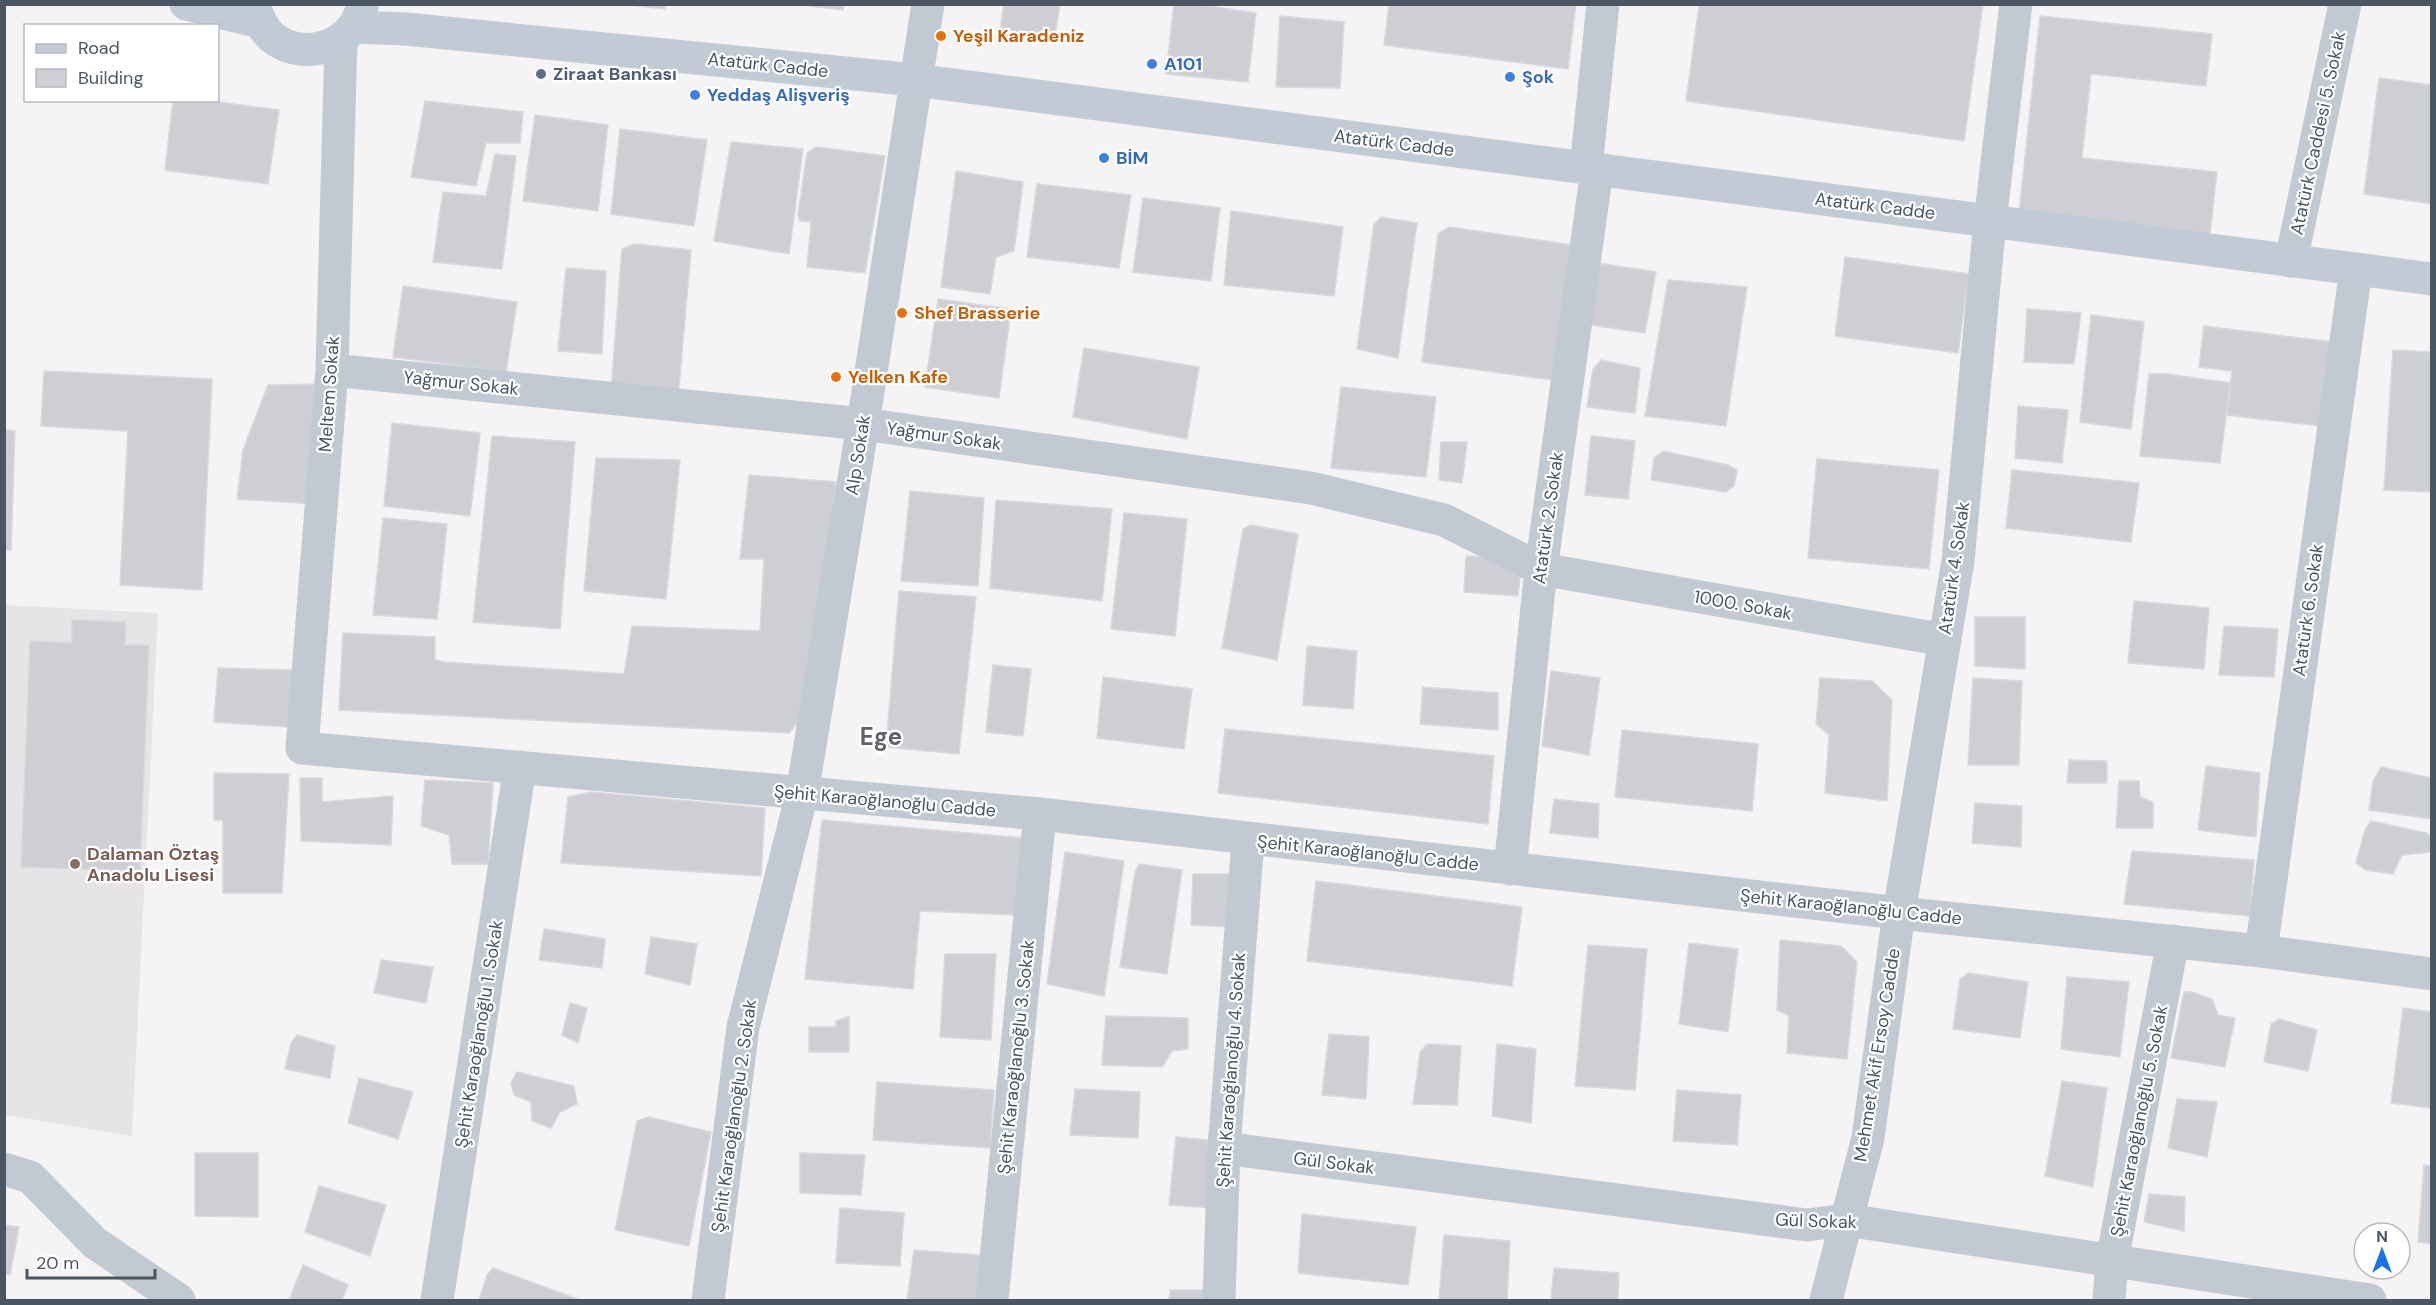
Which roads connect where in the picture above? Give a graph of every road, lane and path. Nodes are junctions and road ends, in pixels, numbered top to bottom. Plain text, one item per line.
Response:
1 (186, 4) edge
2 (928, 4) edge
3 (1603, 4) edge
4 (2016, 4) edge
5 (2345, 4) edge
6 (257, 13) edge
7 (352, 24) edge
8 (915, 80) junction
9 (1592, 169) junction
10 (1990, 221) junction
11 (2291, 261) junction
12 (2356, 269) junction
13 (2432, 279) edge
14 (332, 370) junction
15 (863, 424) junction
16 (1541, 569) junction
17 (1945, 640) junction
18 (302, 748) joint
19 (520, 767) junction
20 (802, 794) junction
21 (1040, 814) junction
22 (1248, 840) junction
23 (1510, 869) junction
24 (1899, 913) junction
25 (2173, 941) junction
26 (2261, 951) junction
27 (2432, 974) edge
28 (1224, 1148) junction
29 (4, 1169) edge
30 (1846, 1220) junction
31 (2112, 1261) junction
32 (179, 1300) edge
33 (437, 1300) edge
34 (708, 1300) edge
35 (992, 1300) edge
36 (1219, 1300) edge
37 (1826, 1300) edge
38 (2109, 1300) edge
39 (2370, 1300) edge

1 - 6 main road
2 - 8 street, Alp Sokak
3 - 9 street, Atatürk 2. Sokak
4 - 10 street, Atatürk 4. Sokak
5 - 11 street, Atatürk Caddesi 5. Sokak
6 - 7 main road, Atatürk Cadde
7 - 8 main road, Atatürk Cadde
7 - 14 street, Meltem Sokak
8 - 9 main road, Atatürk Cadde
8 - 15 street, Alp Sokak
9 - 10 main road, Atatürk Cadde
9 - 16 street, Atatürk 2. Sokak
10 - 11 main road, Atatürk Cadde
10 - 17 street, Atatürk 4. Sokak
11 - 12 main road, Atatürk Cadde
12 - 13 main road, Atatürk Cadde
12 - 26 street, Atatürk 6. Sokak
14 - 15 street, Yağmur Sokak
14 - 18 street, Meltem Sokak
15 - 16 street, Yağmur Sokak
15 - 20 street, Alp Sokak
16 - 17 street, 1000. Sokak
16 - 23 street, Atatürk 2. Sokak
17 - 24 street, Atatürk 4. Sokak
18 - 19 street, Şehit Karaoğlanoğlu Cadde
19 - 20 street, Şehit Karaoğlanoğlu Cadde
19 - 33 street, Şehit Karaoğlanoğlu 1. Sokak
20 - 21 street, Şehit Karaoğlanoğlu Cadde
20 - 34 street, Şehit Karaoğlanoğlu 2. Sokak
21 - 22 street, Şehit Karaoğlanoğlu Cadde
21 - 35 street, Şehit Karaoğlanoğlu 3. Sokak
22 - 23 street, Şehit Karaoğlanoğlu Cadde
22 - 28 street, Şehit Karaoğlanoğlu 4. Sokak
23 - 24 street, Şehit Karaoğlanoğlu Cadde
24 - 25 street, Şehit Karaoğlanoğlu Cadde
24 - 30 street, Mehmet Akif Ersoy Cadde
25 - 26 street, Şehit Karaoğlanoğlu Cadde
25 - 31 street, Şehit Karaoğlanoğlu 5. Sokak
26 - 27 street, Şehit Karaoğlanoğlu Cadde
28 - 30 street, Gül Sokak
28 - 36 street, Şehit Karaoğlanoğlu 4. Sokak
29 - 32 street
30 - 31 street, Gül Sokak
30 - 37 street, Mehmet Akif Ersoy Cadde
31 - 38 street, Şehit Karaoğlanoğlu 5. Sokak
31 - 39 street, Gül Sokak

